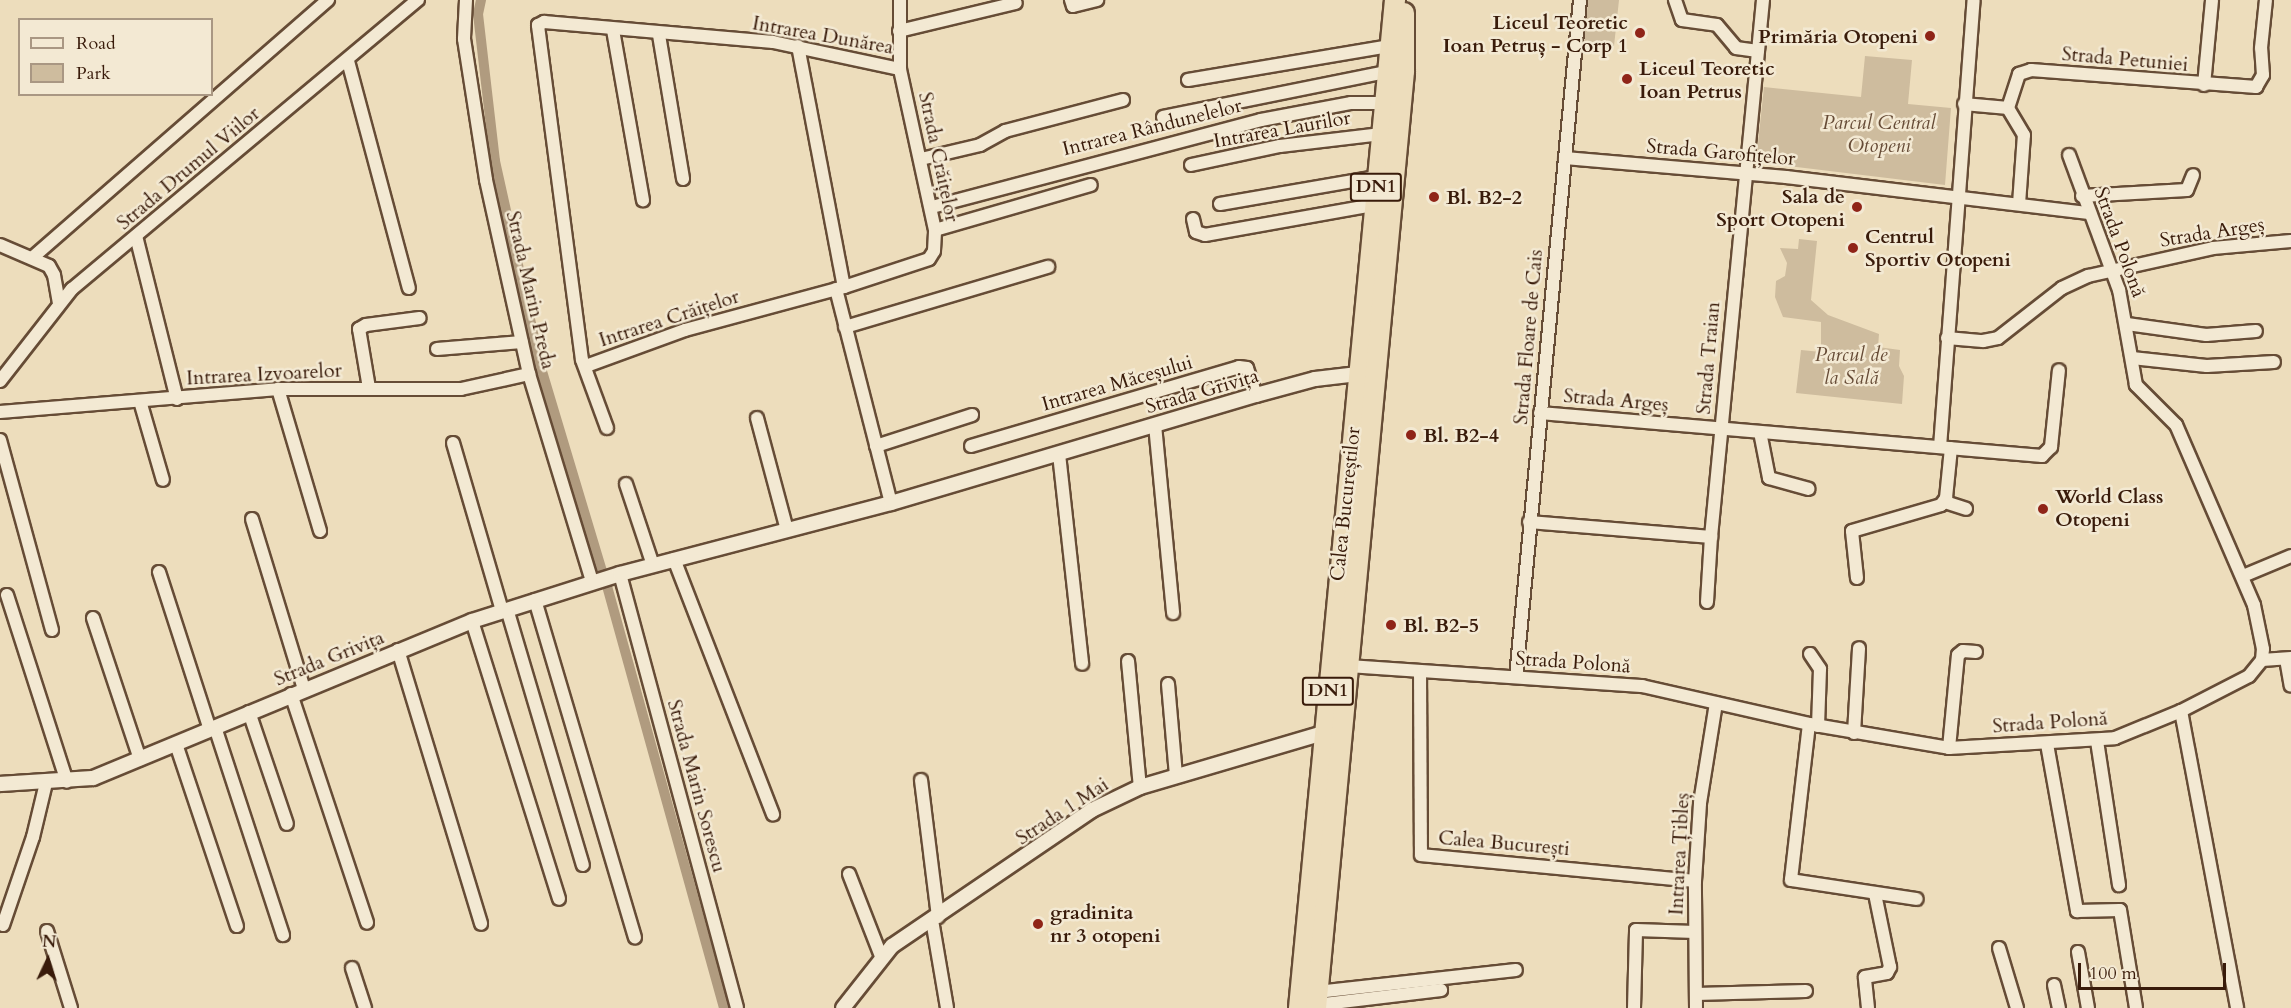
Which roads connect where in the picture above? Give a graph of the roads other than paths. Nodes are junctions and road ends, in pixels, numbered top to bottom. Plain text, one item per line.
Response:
1 (328, 0) edge
2 (418, 0) edge
3 (466, 0) edge
4 (900, 0) edge
5 (1071, 0) edge
6 (1097, 0) edge
7 (1395, 0) edge
8 (1406, 0) edge
9 (1580, 0) edge
10 (1675, 0) edge
11 (1763, 0) edge
12 (1974, 0) edge
13 (2212, 0) edge
14 (2266, 0) edge
15 (1016, 3) dead end
16 (613, 30) junction
17 (899, 31) junction
18 (658, 35) junction
19 (539, 39) joint
20 (798, 46) junction
21 (1390, 46) junction
22 (1758, 51) junction
23 (348, 61) junction
24 (900, 69) junction
25 (1387, 72) junction
26 (1188, 80) dead end
27 (2204, 85) junction
28 (1123, 100) dead end
29 (1384, 103) junction
30 (1964, 104) junction
31 (2008, 108) junction
32 (1163, 117) dead end
33 (1381, 134) junction
34 (2069, 155) dead end
35 (1564, 158) junction
36 (921, 159) junction
37 (1191, 165) dead end
38 (1744, 173) junction
39 (2193, 175) dead end
40 (1377, 177) junction
41 (683, 179) dead end
42 (1091, 185) dead end
43 (2082, 196) junction
44 (1956, 197) junction
45 (643, 200) dead end
46 (1220, 204) dead end
47 (2019, 204) junction
48 (1374, 205) junction
49 (932, 207) junction
50 (2088, 213) junction
51 (1193, 219) dead end
52 (935, 230) junction
53 (136, 236) junction
54 (2291, 241) edge
55 (0, 245) edge
56 (32, 258) junction
57 (1048, 267) dead end
58 (2112, 270) junction
59 (409, 288) dead end
60 (840, 288) junction
61 (59, 302) junction
62 (420, 318) dead end
63 (2127, 324) junction
64 (845, 327) junction
65 (2256, 331) dead end
66 (1947, 338) junction
67 (522, 342) junction
68 (437, 349) dead end
69 (2132, 358) junction
70 (2274, 362) dead end
71 (586, 366) junction
72 (2059, 370) dead end
73 (529, 374) junction
74 (1358, 374) junction
75 (0, 381) edge
76 (369, 388) junction
77 (278, 389) junction
78 (1256, 395) junction
79 (177, 399) junction
80 (140, 401) junction
81 (0, 412) edge
82 (1540, 413) junction
83 (972, 415) dead end
84 (757, 418) dead end
85 (1155, 425) junction
86 (607, 428) dead end
87 (1722, 428) junction
88 (1760, 432) junction
89 (0, 440) edge
90 (453, 444) dead end
91 (876, 446) junction
92 (971, 446) dead end
93 (1945, 448) junction
94 (1059, 454) junction
95 (163, 480) dead end
96 (626, 484) dead end
97 (1809, 489) dead end
98 (1945, 502) junction
99 (891, 503) junction
100 (1966, 509) dead end
101 (252, 519) dead end
102 (1529, 522) junction
103 (787, 530) junction
104 (320, 531) dead end
105 (1712, 537) junction
106 (2291, 556) edge
107 (674, 559) junction
108 (652, 565) junction
109 (159, 572) dead end
110 (620, 574) junction
111 (2243, 576) junction
112 (1857, 578) dead end
113 (592, 582) junction
114 (8, 595) dead end
115 (535, 600) junction
116 (1707, 602) dead end
117 (505, 610) junction
118 (1173, 613) dead end
119 (93, 618) dead end
120 (472, 621) junction
121 (52, 630) dead end
122 (1859, 648) dead end
123 (398, 650) junction
124 (1976, 652) dead end
125 (1810, 654) dead end
126 (2289, 658) edge
127 (2262, 660) junction
128 (1128, 661) dead end
129 (1082, 664) dead end
130 (1347, 666) junction
131 (1420, 671) junction
132 (1515, 677) junction
133 (1168, 684) dead end
134 (2291, 686) edge
135 (297, 691) junction
136 (1716, 703) junction
137 (2181, 711) junction
138 (249, 712) junction
139 (1814, 725) junction
140 (212, 728) junction
141 (1324, 733) junction
142 (1854, 733) junction
143 (2097, 741) junction
144 (176, 744) junction
145 (2047, 744) junction
146 (1949, 748) junction
147 (140, 759) junction
148 (1176, 775) junction
149 (921, 780) dead end
150 (67, 782) junction
151 (46, 783) junction
152 (0, 784) edge
153 (1140, 787) junction
154 (773, 814) dead end
155 (286, 824) dead end
156 (583, 865) dead end
157 (849, 874) dead end
158 (1695, 881) junction
159 (2119, 885) dead end
160 (1875, 894) junction
161 (1917, 899) dead end
162 (559, 900) dead end
163 (935, 918) junction
164 (367, 923) dead end
165 (482, 924) dead end
166 (3, 925) dead end
167 (237, 926) dead end
168 (47, 931) dead end
169 (1695, 932) junction
170 (283, 935) dead end
171 (635, 938) dead end
172 (1999, 948) dead end
173 (2078, 952) dead end
174 (881, 956) junction
175 (352, 968) dead end
176 (1516, 970) dead end
177 (2054, 985) dead end
178 (1441, 990) dead end
179 (1806, 991) dead end
180 (1696, 994) junction
181 (1312, 1003) edge
182 (71, 1008) edge
183 (365, 1008) edge
184 (737, 1008) edge
185 (843, 1008) edge
186 (947, 1008) edge
187 (1634, 1008) edge
188 (1696, 1008) edge
189 (1868, 1008) edge
190 (2017, 1008) edge
191 (2059, 1008) edge
192 (2088, 1008) edge
193 (2136, 1008) edge
194 (2237, 1008) edge

1 - 56 street
2 - 23 street, Strada Drumul Viilor
3 - 67 street, Strada Marin Preda
4 - 17 street, Strada Crăițelor
5 - 6 street
7 - 21 highway, Calea Bucureștilor / DN1
8 - 130 highway, Calea Bucureștilor / DN1
9 - 35 street, Strada Floare de Cais
10 - 22 street
11 - 22 street, Strada Traian
12 - 30 street
13 - 27 street
14 - 27 street, Strada Petuniei
15 - 17 street
16 - 18 street, Intrarea Dunărea
16 - 19 street, Intrarea Dunărea
16 - 45 street
17 - 24 street, Strada Crăițelor
18 - 20 street, Intrarea Dunărea
18 - 41 street
19 - 71 street, Intrarea Crăițelor
20 - 24 street, Intrarea Dunărea
20 - 60 street
21 - 25 highway, Calea Bucureștilor / DN1
21 - 26 street
22 - 38 street, Strada Traian
23 - 53 street, Strada Drumul Viilor
23 - 59 street
24 - 36 street, Strada Crăițelor
25 - 29 highway, Calea Bucureștilor / DN1
25 - 32 street
27 - 31 street, Strada Petuniei
28 - 36 street
29 - 33 highway, Calea Bucureștilor / DN1
29 - 49 street, Intrarea Rândunelelor
30 - 31 street
30 - 44 street
31 - 47 street
33 - 37 street, Intrarea Laurilor
33 - 40 highway, Calea Bucureștilor / DN1
34 - 43 street, Strada Polonă
35 - 38 street, Strada Garofițelor
35 - 82 street, Strada Floare de Cais
36 - 49 street, Strada Crăițelor
38 - 44 street, Strada Garofițelor
38 - 87 street, Strada Traian
39 - 43 street
40 - 46 street
40 - 48 highway, Calea Bucureștilor / DN1
42 - 52 street
43 - 50 street, Strada Polonă
44 - 47 street, Strada Garofițelor
44 - 66 street
47 - 50 street, Strada Garofițelor
48 - 51 street
48 - 74 highway, Calea Bucureștilor / DN1
49 - 52 street, Strada Crăițelor
50 - 58 street, Strada Polonă
52 - 60 street, Strada Crăițelor
53 - 61 street, Strada Drumul Viilor
53 - 79 street
54 - 58 street, Strada Argeș
55 - 56 street
56 - 61 street
57 - 64 street
58 - 63 street, Strada Polonă
58 - 66 street, Strada Argeș
60 - 64 street
60 - 71 street, Intrarea Crăițelor
61 - 75 street, Strada Drumul Viilor
62 - 76 street
63 - 65 street
63 - 69 street, Strada Polonă
64 - 91 street
66 - 93 street
67 - 68 street
67 - 73 street, Strada Marin Preda
69 - 70 street
69 - 111 street, Strada Polonă
71 - 86 street
72 - 93 street, Strada Argeș
73 - 76 street, Intrarea Izvoarelor
73 - 113 street, Strada Marin Preda
74 - 78 street, Strada Grivița
74 - 141 highway, Calea Bucureștilor / DN1
76 - 77 street, Intrarea Izvoarelor
77 - 79 street, Intrarea Izvoarelor
77 - 104 street
78 - 85 street, Strada Grivița
78 - 92 street, Intrarea Măceșului
79 - 80 street, Intrarea Izvoarelor
80 - 81 street, Intrarea Izvoarelor
80 - 95 street
82 - 87 street, Strada Argeș
82 - 102 street, Strada Floare de Cais
83 - 91 street
84 - 103 street
85 - 94 street, Strada Grivița
85 - 118 street
87 - 88 street, Strada Argeș
87 - 105 street, Strada Traian
88 - 93 street, Strada Argeș
88 - 97 street
89 - 121 street
90 - 117 street
91 - 99 street
93 - 98 street
94 - 99 street, Strada Grivița
94 - 129 street
96 - 108 street
98 - 100 street
98 - 112 street
99 - 103 street, Strada Grivița
101 - 135 street
102 - 105 street
102 - 132 street, Strada Floare de Cais
103 - 107 street, Strada Grivița
105 - 116 street, Strada Traian
106 - 111 street
107 - 108 street, Strada Grivița
107 - 154 street
108 - 110 street, Strada Grivița
109 - 140 street
110 - 113 street, Strada Grivița
110 - 184 street, Strada Marin Sorescu
111 - 127 street, Strada Polonă
113 - 115 street, Strada Grivița
114 - 150 street
115 - 117 street, Strada Grivița
115 - 171 street
117 - 120 street, Strada Grivița
117 - 156 street
119 - 147 street
120 - 123 street, Strada Grivița
120 - 162 street
122 - 142 street
123 - 135 street, Strada Grivița
123 - 165 street
124 - 146 street
125 - 139 street
126 - 127 street
126 - 134 street
127 - 137 street, Strada Polonă
128 - 153 street
130 - 131 street, Strada Polonă
130 - 181 highway, Calea Bucureștilor / DN1
131 - 132 street, Strada Polonă
131 - 158 street, Calea București
132 - 136 street, Strada Polonă
133 - 148 street
135 - 138 street, Strada Grivița
135 - 164 street
136 - 139 street, Strada Polonă
136 - 158 street, Intrarea Țibleș
137 - 143 street, Strada Polonă
137 - 194 street
138 - 140 street, Strada Grivița
138 - 155 street
139 - 142 street, Strada Polonă
139 - 160 street
140 - 144 street, Strada Grivița
140 - 170 street
141 - 148 street, Strada 1 Mai
141 - 181 highway, Calea Bucureștilor / DN1
142 - 146 street, Strada Polonă
143 - 145 street, Strada Polonă
143 - 159 street
144 - 147 street, Strada Grivița
144 - 167 street
145 - 146 street, Strada Polonă
145 - 193 street
147 - 150 street, Strada Grivița
148 - 153 street, Strada 1 Mai
149 - 163 street
150 - 151 street, Strada Grivița
151 - 152 street, Strada Grivița
151 - 166 street
153 - 163 street, Strada 1 Mai
157 - 174 street
158 - 169 street, Intrarea Țibleș
160 - 161 street
160 - 189 street
163 - 174 street, Strada 1 Mai
163 - 186 street
168 - 182 street
169 - 180 street, Intrarea Țibleș
169 - 187 street
172 - 190 street
173 - 192 street
174 - 185 street, Strada 1 Mai
175 - 183 street
176 - 181 street
177 - 191 street
178 - 181 street
179 - 180 street
180 - 188 street, Intrarea Țibleș

